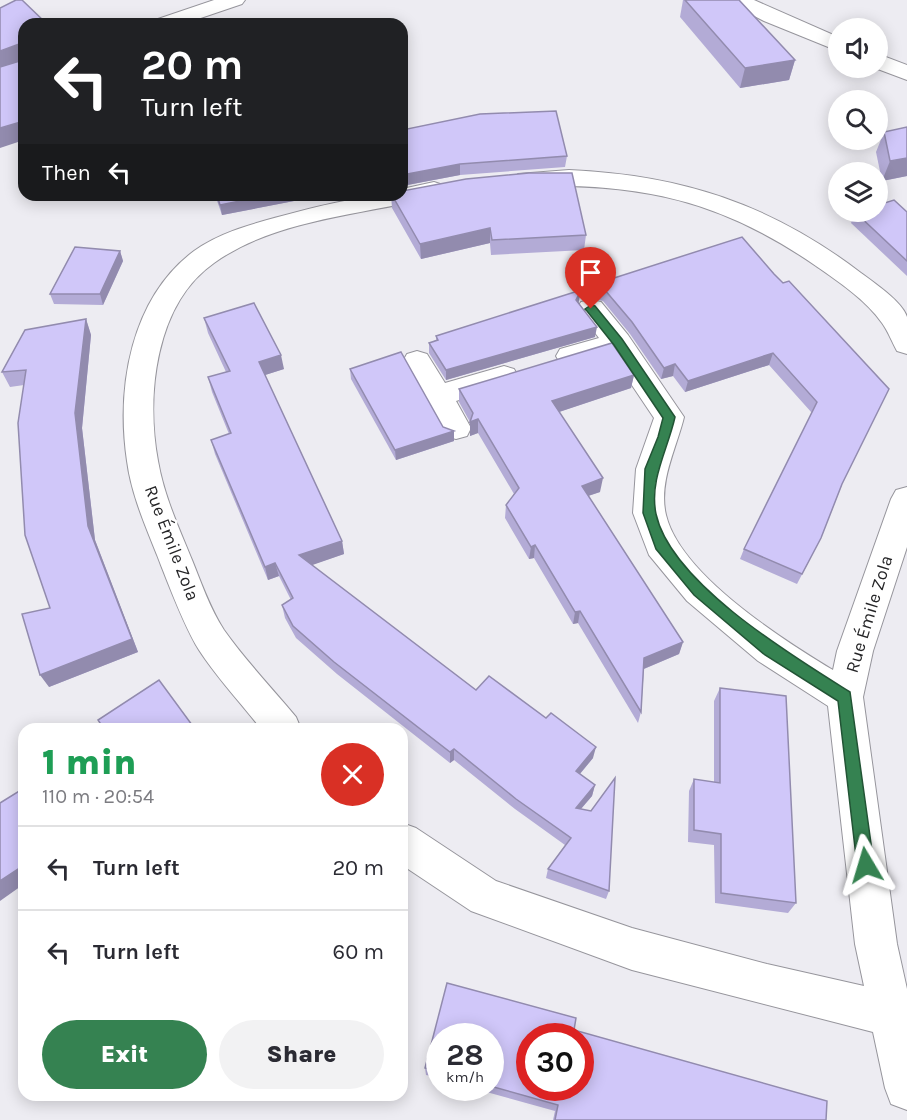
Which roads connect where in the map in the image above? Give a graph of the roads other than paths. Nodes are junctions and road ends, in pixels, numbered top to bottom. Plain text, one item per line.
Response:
1 (235, 0) edge
2 (738, 0) edge
3 (180, 18) edge
4 (828, 41) edge
5 (888, 65) edge
6 (907, 73) edge
7 (503, 181) edge
8 (460, 185) edge
9 (408, 195) edge
10 (378, 201) edge
11 (591, 309) dead end
12 (618, 342) junction
13 (907, 344) edge
14 (417, 362) dead end
15 (438, 396) junction
16 (456, 428) dead end
17 (907, 499) edge
18 (845, 697) junction
19 (278, 723) edge
20 (408, 846) edge
21 (899, 1019) edge
22 (907, 1088) edge

1 - 3 street
2 - 4 street
5 - 6 street
7 - 13 street
8 - 9 street, Rue Émile Zola
10 - 19 street, Rue Émile Zola
11 - 12 street
12 - 15 street
12 - 18 street
14 - 15 street
15 - 16 street
17 - 18 street, Rue Émile Zola
18 - 21 street, Rue Émile Zola
20 - 21 street
21 - 22 street, Rue Émile Zola

